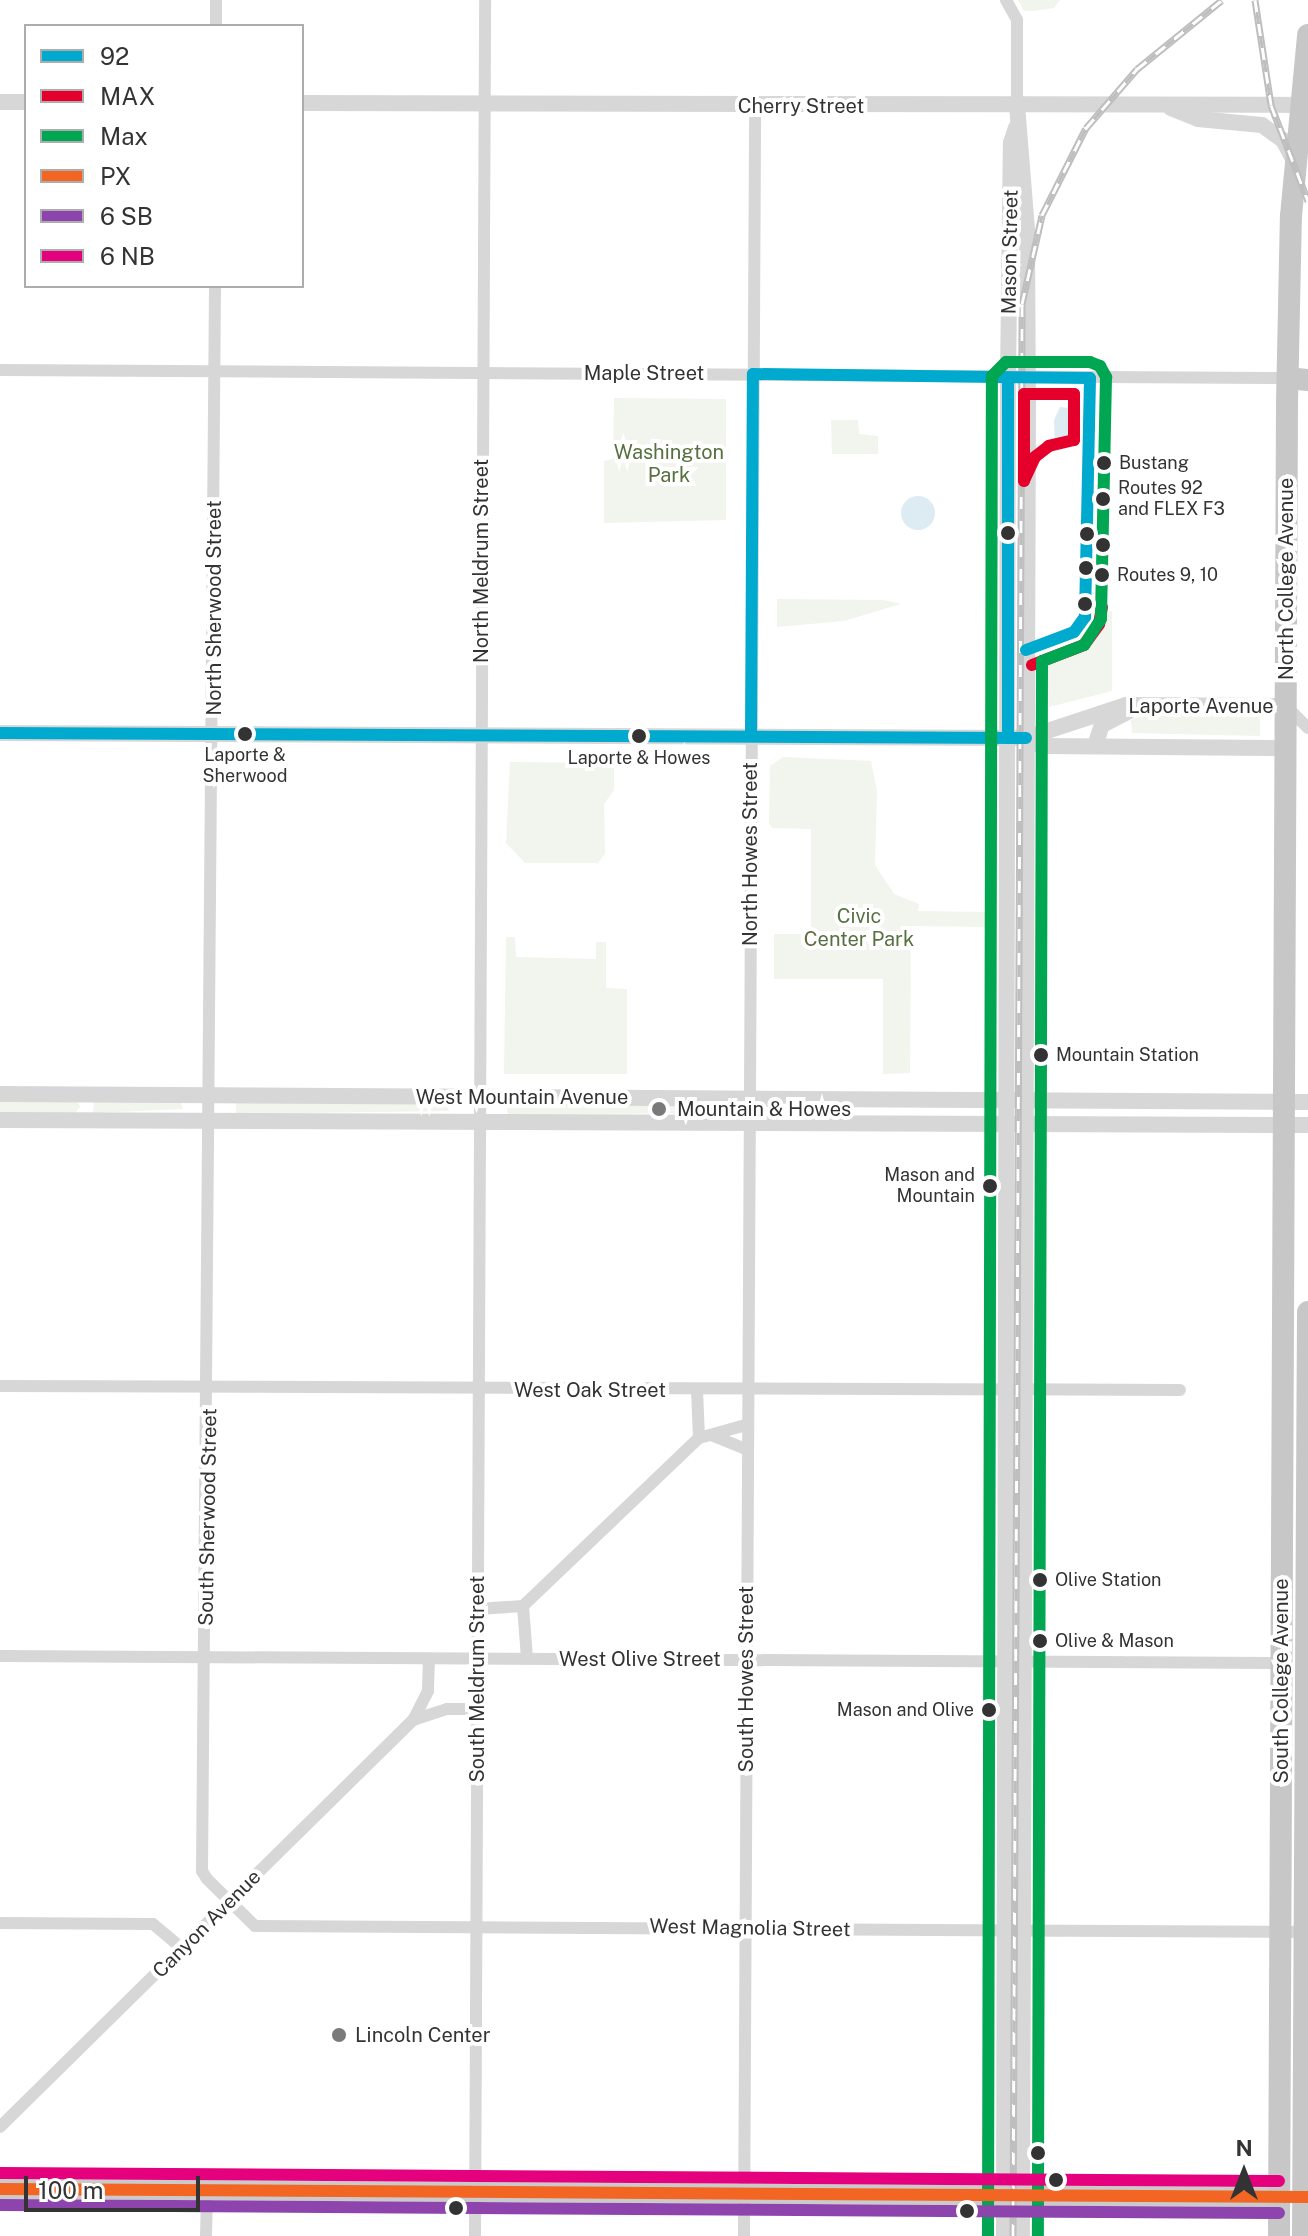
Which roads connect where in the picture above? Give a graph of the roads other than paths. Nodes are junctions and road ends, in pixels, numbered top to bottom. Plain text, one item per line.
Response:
1 (216, 0) edge
2 (485, 0) edge
3 (1006, 0) edge
4 (216, 24) edge
5 (1308, 35) edge
6 (0, 102) edge
7 (24, 102) edge
8 (304, 103) edge
9 (483, 103) junction
10 (1017, 105) junction
11 (1162, 105) junction
12 (1304, 105) edge
13 (755, 106) junction
14 (1017, 127) junction
15 (1295, 163) junction
16 (215, 288) edge
17 (0, 370) edge
18 (215, 370) junction
19 (482, 373) junction
20 (753, 374) junction
21 (1008, 378) junction
22 (1028, 378) junction
23 (1298, 379) edge
24 (1185, 704) junction
25 (1286, 706) junction
26 (1308, 730) edge
27 (0, 733) edge
28 (213, 734) junction
29 (481, 735) junction
30 (751, 736) junction
31 (1008, 738) junction
32 (1026, 738) junction
33 (1095, 746) junction
34 (1285, 748) junction
35 (0, 1094) edge
36 (209, 1095) junction
37 (479, 1097) junction
38 (1005, 1098) junction
39 (1024, 1098) junction
40 (749, 1099) junction
41 (1283, 1101) junction
42 (1308, 1102) edge
43 (0, 1120) edge
44 (210, 1121) junction
45 (480, 1122) junction
46 (749, 1123) junction
47 (1006, 1124) junction
48 (1025, 1124) junction
49 (1283, 1125) junction
50 (1308, 1125) edge
51 (1308, 1312) edge
52 (0, 1386) edge
53 (209, 1388) junction
54 (478, 1389) junction
55 (697, 1390) junction
56 (746, 1390) junction
57 (1024, 1390) junction
58 (1180, 1390) dead end
59 (1006, 1391) junction
60 (746, 1425) junction
61 (705, 1436) junction
62 (746, 1449) junction
63 (523, 1606) junction
64 (477, 1609) junction
65 (0, 1656) edge
66 (207, 1657) junction
67 (477, 1658) junction
68 (527, 1658) junction
69 (429, 1659) junction
70 (747, 1660) junction
71 (1005, 1661) junction
72 (1023, 1661) junction
73 (1281, 1663) junction
74 (1307, 1663) edge
75 (477, 1709) junction
76 (413, 1720) junction
77 (229, 1903) junction
78 (0, 1923) edge
79 (476, 1926) junction
80 (746, 1929) junction
81 (1003, 1930) junction
82 (1021, 1930) junction
83 (1280, 1932) junction
84 (1306, 1932) edge
85 (183, 1949) junction
86 (0, 2127) edge
87 (0, 2189) edge
88 (207, 2194) junction
89 (476, 2195) junction
90 (745, 2195) junction
91 (1012, 2196) junction
92 (1279, 2197) junction
93 (1306, 2197) edge
94 (206, 2236) edge
95 (475, 2236) edge
96 (744, 2236) edge
97 (1004, 2236) edge
98 (1022, 2236) edge
99 (1279, 2236) edge
100 (1303, 2236) edge

1 - 4 street
2 - 9 street, North Meldrum Street
3 - 10 street
5 - 12 highway, North College Avenue
6 - 7 street
8 - 9 street, Cherry Street
9 - 13 street, Cherry Street
9 - 19 street, North Meldrum Street
10 - 11 street, Cherry Street
10 - 13 street, Cherry Street
10 - 14 street, Mason Street
11 - 12 street, Cherry Street
11 - 15 street
12 - 15 highway, North College Avenue
13 - 20 street, North Howes Street
14 - 21 street, Mason Street
14 - 22 street, Mason Street
15 - 23 highway, North College Avenue
16 - 18 street, North Sherwood Street
17 - 18 street, Maple Street
18 - 19 street, Maple Street
18 - 28 street, North Sherwood Street
19 - 20 street, Maple Street
19 - 29 street, North Meldrum Street
20 - 21 street, Maple Street
20 - 30 street, North Howes Street
21 - 22 street, Maple Street
21 - 31 street, Mason Street
22 - 23 street, Maple Street
22 - 32 street, Mason Street
23 - 25 highway, North College Avenue
24 - 25 street, Laporte Avenue
24 - 32 street, Laporte Avenue
24 - 33 street
25 - 26 street, Laporte Avenue
25 - 34 highway, North College Avenue
26 - 34 street
27 - 28 street, Laporte Avenue
28 - 29 street, Laporte Avenue
28 - 36 street, North Sherwood Street
29 - 30 street, Laporte Avenue
29 - 37 street, North Meldrum Street
30 - 31 street, Laporte Avenue
30 - 40 street, North Howes Street
31 - 32 street, Laporte Avenue
31 - 38 street, Mason Street
32 - 33 street, Laporte Avenue
32 - 39 street, Mason Street
33 - 34 street, Laporte Avenue
34 - 41 highway, North College Avenue
35 - 36 street, West Mountain Avenue
36 - 37 street, West Mountain Avenue
36 - 44 street, North Sherwood Street
37 - 40 street, West Mountain Avenue
37 - 45 street, North Meldrum Street
38 - 39 street, West Mountain Avenue
38 - 40 street, West Mountain Avenue
38 - 47 street, Mason Street
39 - 41 street, West Mountain Avenue
39 - 48 street, Mason Street
40 - 46 street, North Howes Street
41 - 42 street, West Mountain Avenue
41 - 49 highway, North College Avenue
43 - 44 street, West Mountain Avenue
44 - 45 street, West Mountain Avenue
44 - 53 street, South Sherwood Street
45 - 46 street, West Mountain Avenue
45 - 54 street, South Meldrum Street
46 - 47 street, West Mountain Avenue
46 - 56 street, South Howes Street
47 - 48 street, West Mountain Avenue
47 - 59 street, Mason Street
48 - 49 street, West Mountain Avenue
48 - 57 street, Mason Street
49 - 50 street, West Mountain Avenue
49 - 73 highway, South College Avenue
51 - 74 highway, South College Avenue
52 - 53 street, West Oak Street
53 - 54 street, West Oak Street
53 - 66 street, South Sherwood Street
54 - 55 street, West Oak Street
54 - 64 street, South Meldrum Street
55 - 56 street, West Oak Street
55 - 61 street
56 - 59 street, West Oak Street
56 - 60 street, South Howes Street
57 - 58 street, West Oak Street
57 - 59 street, West Oak Street
57 - 72 street, Mason Street
59 - 71 street, Mason Street
60 - 61 street
60 - 62 street, South Howes Street
61 - 62 street
61 - 63 street
62 - 70 street, South Howes Street
63 - 64 street
63 - 68 street
64 - 67 street, South Meldrum Street
65 - 66 street, West Olive Street
66 - 69 street, West Olive Street
66 - 77 street, South Sherwood Street
67 - 68 street, West Olive Street
67 - 69 street, West Olive Street
67 - 75 street, South Meldrum Street
68 - 70 street, West Olive Street
69 - 76 street, Canyon Avenue
70 - 71 street, West Olive Street
70 - 80 street, South Howes Street
71 - 72 street, West Olive Street
71 - 81 street, Mason Street
72 - 73 street, West Olive Street
72 - 82 street, Mason Street
73 - 74 street, West Olive Street
73 - 83 highway, South College Avenue
74 - 84 highway, South College Avenue
75 - 76 street, Canyon Avenue
75 - 79 street, South Meldrum Street
76 - 77 street, Canyon Avenue
77 - 79 street, West Magnolia Street
77 - 85 street, Canyon Avenue
78 - 85 street
79 - 80 street, West Magnolia Street
79 - 89 street, South Meldrum Street
80 - 81 street, West Magnolia Street
80 - 90 street, South Howes Street
81 - 82 street, West Magnolia Street
81 - 91 street, Mason Street
82 - 83 street, West Magnolia Street
82 - 91 street, Mason Street
83 - 84 street, West Magnolia Street
83 - 92 highway, South College Avenue
84 - 93 highway, South College Avenue
85 - 86 street, Canyon Avenue
87 - 88 main road
88 - 89 main road
88 - 94 street
89 - 90 main road
89 - 95 street, South Meldrum Street
90 - 91 main road
90 - 96 street, South Howes Street
91 - 92 main road
91 - 97 street
91 - 98 street
92 - 93 highway
92 - 99 highway, South College Avenue
93 - 100 highway, South College Avenue

